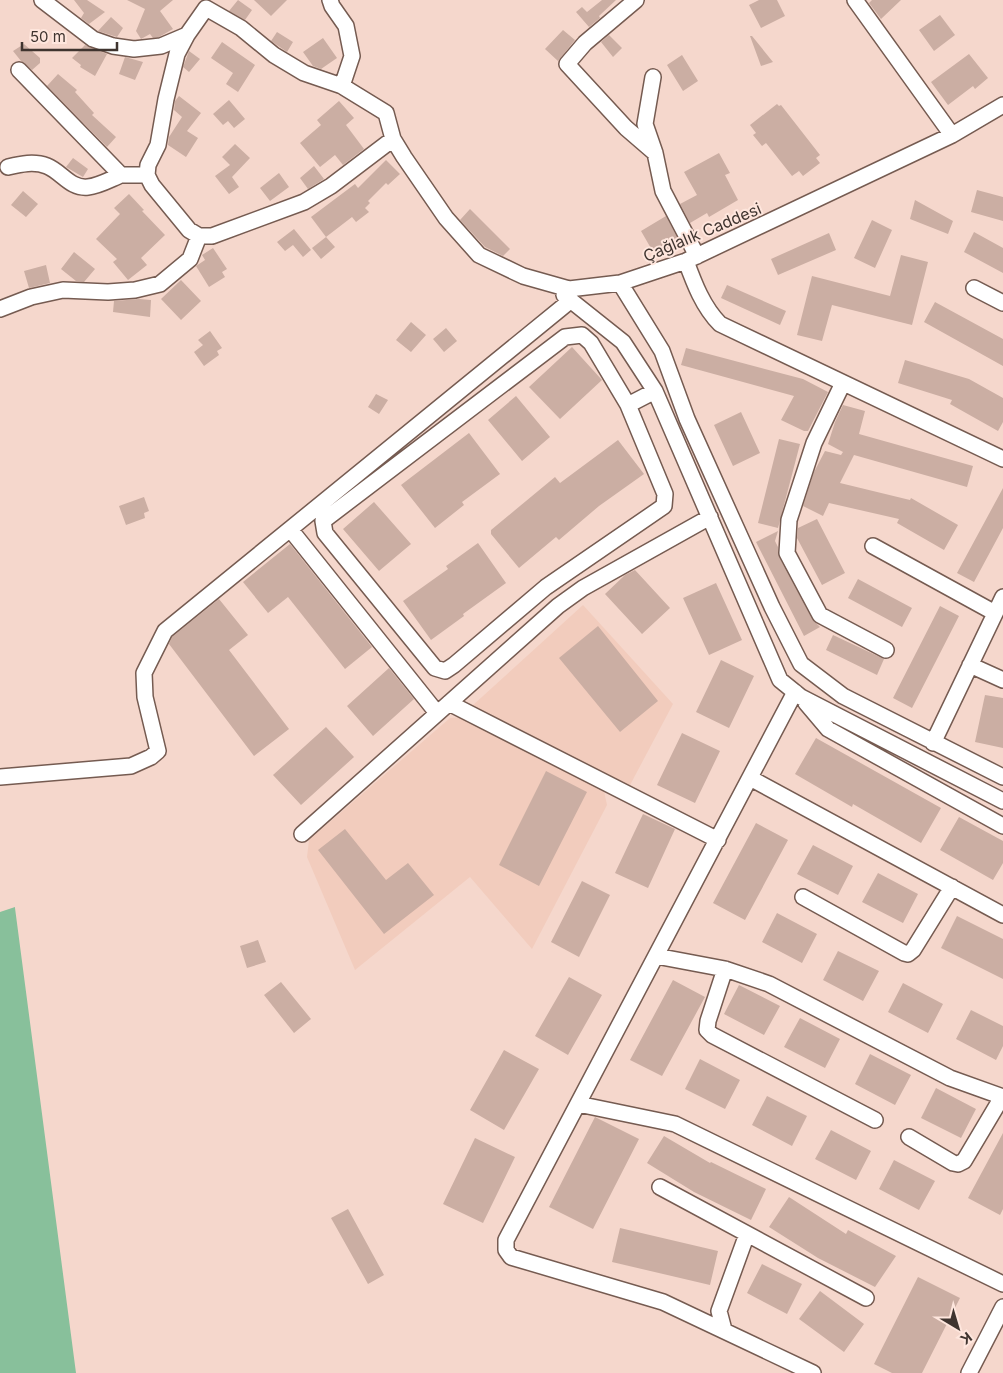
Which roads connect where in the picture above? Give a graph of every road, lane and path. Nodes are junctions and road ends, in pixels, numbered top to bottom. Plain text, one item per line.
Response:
1 (42, 0) edge
2 (330, 0) edge
3 (636, 0) edge
4 (855, 0) edge
5 (200, 4) edge
6 (187, 35) junction
7 (19, 70) dead end
8 (653, 77) dead end
9 (342, 86) junction
10 (1003, 105) edge
11 (952, 135) junction
12 (392, 139) junction
13 (655, 153) junction
14 (8, 166) dead end
15 (121, 175) junction
16 (147, 175) junction
17 (199, 236) junction
18 (692, 259) junction
19 (548, 283) junction
20 (620, 283) junction
21 (974, 288) dead end
22 (570, 300) junction
23 (1003, 303) edge
24 (0, 310) edge
25 (843, 383) junction
26 (655, 391) junction
27 (628, 406) junction
28 (1003, 459) edge
29 (710, 517) junction
30 (290, 529) junction
31 (873, 546) dead end
32 (546, 587) junction
33 (1003, 597) edge
34 (558, 606) junction
35 (995, 613) junction
36 (886, 650) dead end
37 (970, 666) junction
38 (1003, 680) edge
39 (798, 694) junction
40 (450, 703) junction
41 (438, 713) junction
42 (933, 743) junction
43 (0, 777) edge
44 (1003, 777) edge
45 (750, 778) junction
46 (1003, 801) edge
47 (1003, 826) edge
48 (302, 834) dead end
49 (718, 840) junction
50 (952, 887) junction
51 (803, 897) dead end
52 (1003, 915) edge
53 (656, 956) junction
54 (725, 969) junction
55 (1003, 1097) edge
56 (578, 1104) junction
57 (875, 1120) dead end
58 (909, 1137) dead end
59 (660, 1187) dead end
60 (747, 1234) junction
61 (1003, 1284) edge
62 (866, 1298) dead end
63 (1003, 1307) edge
64 (724, 1330) junction
65 (813, 1373) edge
66 (969, 1373) edge

1 - 6 street
2 - 9 street
3 - 13 street
4 - 11 street
5 - 6 street, Çağlalık Caddesi
5 - 9 street, Çağlalık Caddesi
6 - 16 street, Çağlalık Caddesi
7 - 15 street
8 - 13 street
9 - 12 street, Çağlalık Caddesi
10 - 11 street, Çağlalık Caddesi
11 - 18 street, Çağlalık Caddesi
12 - 17 street
12 - 19 street, Çağlalık Caddesi
13 - 18 street
14 - 15 street
15 - 16 street
16 - 17 street
17 - 24 street
18 - 20 street, Çağlalık Caddesi
18 - 25 street
19 - 20 street, Çağlalık Caddesi
19 - 22 street
20 - 42 street
21 - 23 street
22 - 26 street
22 - 30 street
25 - 28 street
25 - 36 street
26 - 27 street
26 - 29 street
27 - 32 street
27 - 32 street
29 - 34 street
29 - 39 street
30 - 41 street
30 - 43 street
31 - 35 street
32 - 34 street
33 - 35 street
34 - 40 street
35 - 37 street
37 - 38 street
37 - 42 street
39 - 45 street
39 - 46 street
39 - 47 street
40 - 41 street
40 - 49 street
41 - 48 street
42 - 44 street
45 - 49 street
45 - 50 street
49 - 53 street
50 - 51 street
50 - 52 street
53 - 54 street
53 - 56 street
54 - 55 street
54 - 57 street
55 - 58 street
56 - 61 street
56 - 64 street
59 - 60 street
60 - 62 street
60 - 64 street
63 - 66 street
64 - 65 street

